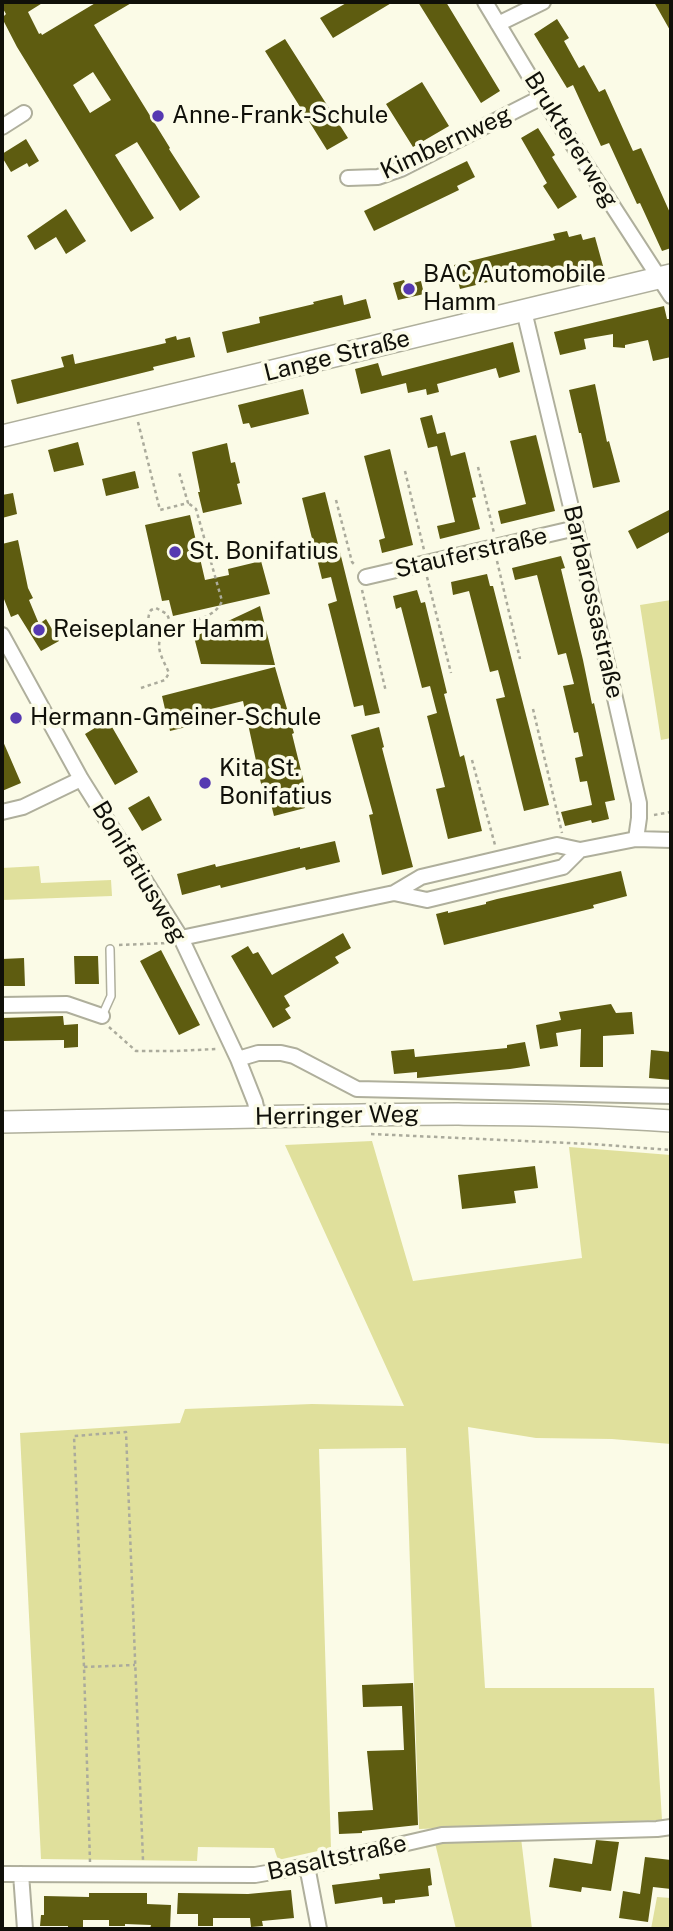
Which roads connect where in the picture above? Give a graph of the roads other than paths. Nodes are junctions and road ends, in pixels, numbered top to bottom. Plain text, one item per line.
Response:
1 (485, 2) edge
2 (543, 2) edge
3 (498, 24) junction
4 (542, 97) junction
5 (23, 113) dead end
6 (2, 127) edge
7 (348, 178) dead end
8 (665, 276) edge
9 (671, 296) edge
10 (524, 312) junction
11 (2, 436) edge
12 (576, 528) junction
13 (366, 577) road end
14 (2, 635) edge
15 (81, 779) junction
16 (2, 813) edge
17 (636, 839) junction
18 (671, 841) edge
19 (580, 850) junction
20 (394, 893) junction
21 (181, 938) junction
22 (110, 949) road end
23 (2, 1005) edge
24 (102, 1016) joint
25 (235, 1054) junction
26 (671, 1096) edge
27 (258, 1117) junction
28 (671, 1121) edge
29 (2, 1122) edge
30 (671, 1827) edge
31 (307, 1866) junction
32 (2, 1874) edge
33 (21, 1874) junction
34 (25, 1929) edge
35 (319, 1929) edge

1 - 3 street, Bruktererweg
2 - 3 street
3 - 4 street, Bruktererweg
4 - 7 street, Kimbernweg
4 - 8 street, Bruktererweg
5 - 6 street
8 - 9 street, Bruktererweg
8 - 10 street, Lange Straße
10 - 11 street, Lange Straße
10 - 12 street, Barbarossastraße
12 - 13 street, Stauferstraße
12 - 17 street, Barbarossastraße
14 - 15 street, Bonifatiusweg
15 - 16 street
15 - 21 street, Bonifatiusweg
17 - 18 street
17 - 19 street
19 - 20 street
19 - 20 street
20 - 21 street
21 - 25 street, Bonifatiusweg
22 - 24 lane
23 - 24 street
25 - 26 street, Herringer Weg
25 - 27 street, Bonifatiusweg
27 - 28 street, Herringer Weg
27 - 29 street, Herringer Weg
30 - 31 street, Basaltstraße
31 - 33 street, Basaltstraße
31 - 35 street
32 - 33 street, Basaltstraße
33 - 34 street

